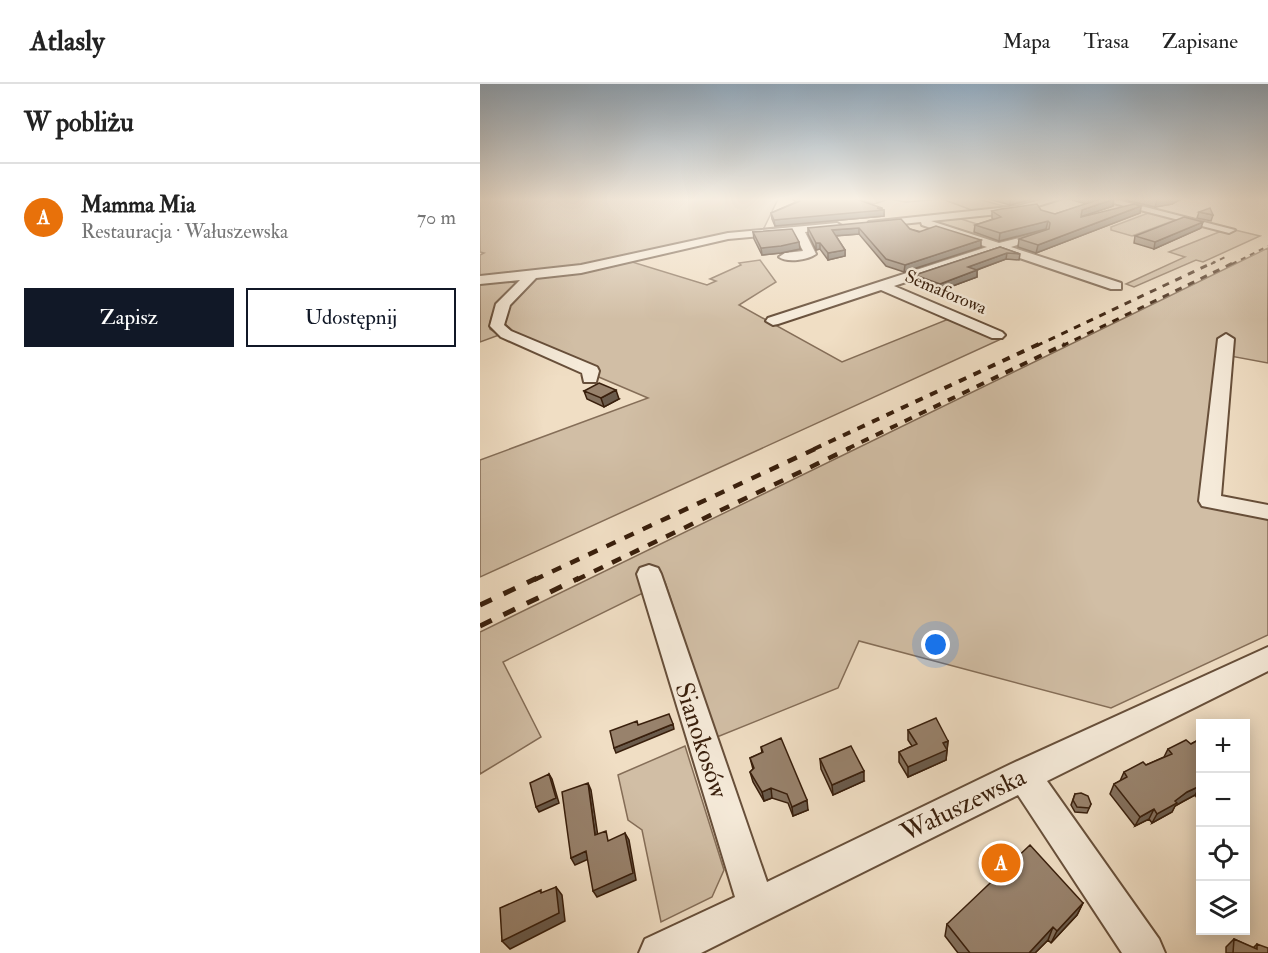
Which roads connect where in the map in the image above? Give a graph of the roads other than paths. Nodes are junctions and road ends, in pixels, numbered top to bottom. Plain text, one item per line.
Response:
1 (717, 239) edge
2 (803, 239) edge
3 (974, 239) edge
4 (1023, 239) edge
5 (997, 246) junction
6 (785, 257) dead end
7 (531, 276) junction
8 (480, 280) edge
9 (880, 285) junction
10 (1116, 286) dead end
11 (773, 321) dead end
12 (997, 335) dead end
13 (1226, 339) dead end
14 (590, 378) dead end
15 (1268, 512) edge
16 (648, 574) dead end
17 (1268, 658) edge
18 (1023, 775) junction
19 (756, 905) junction
20 (659, 953) edge
21 (1145, 953) edge

1 - 7 street
2 - 6 street
3 - 5 street
4 - 5 street, Semaforowa
5 - 9 street, Semaforowa
5 - 10 street
7 - 8 street
7 - 14 street
9 - 11 street, Semaforowa
9 - 12 street, Semaforowa
13 - 15 street
16 - 19 street, Sianokosów
17 - 18 street, Wałuszewska
18 - 19 street, Wałuszewska
18 - 21 street
19 - 20 street, Wałuszewska

